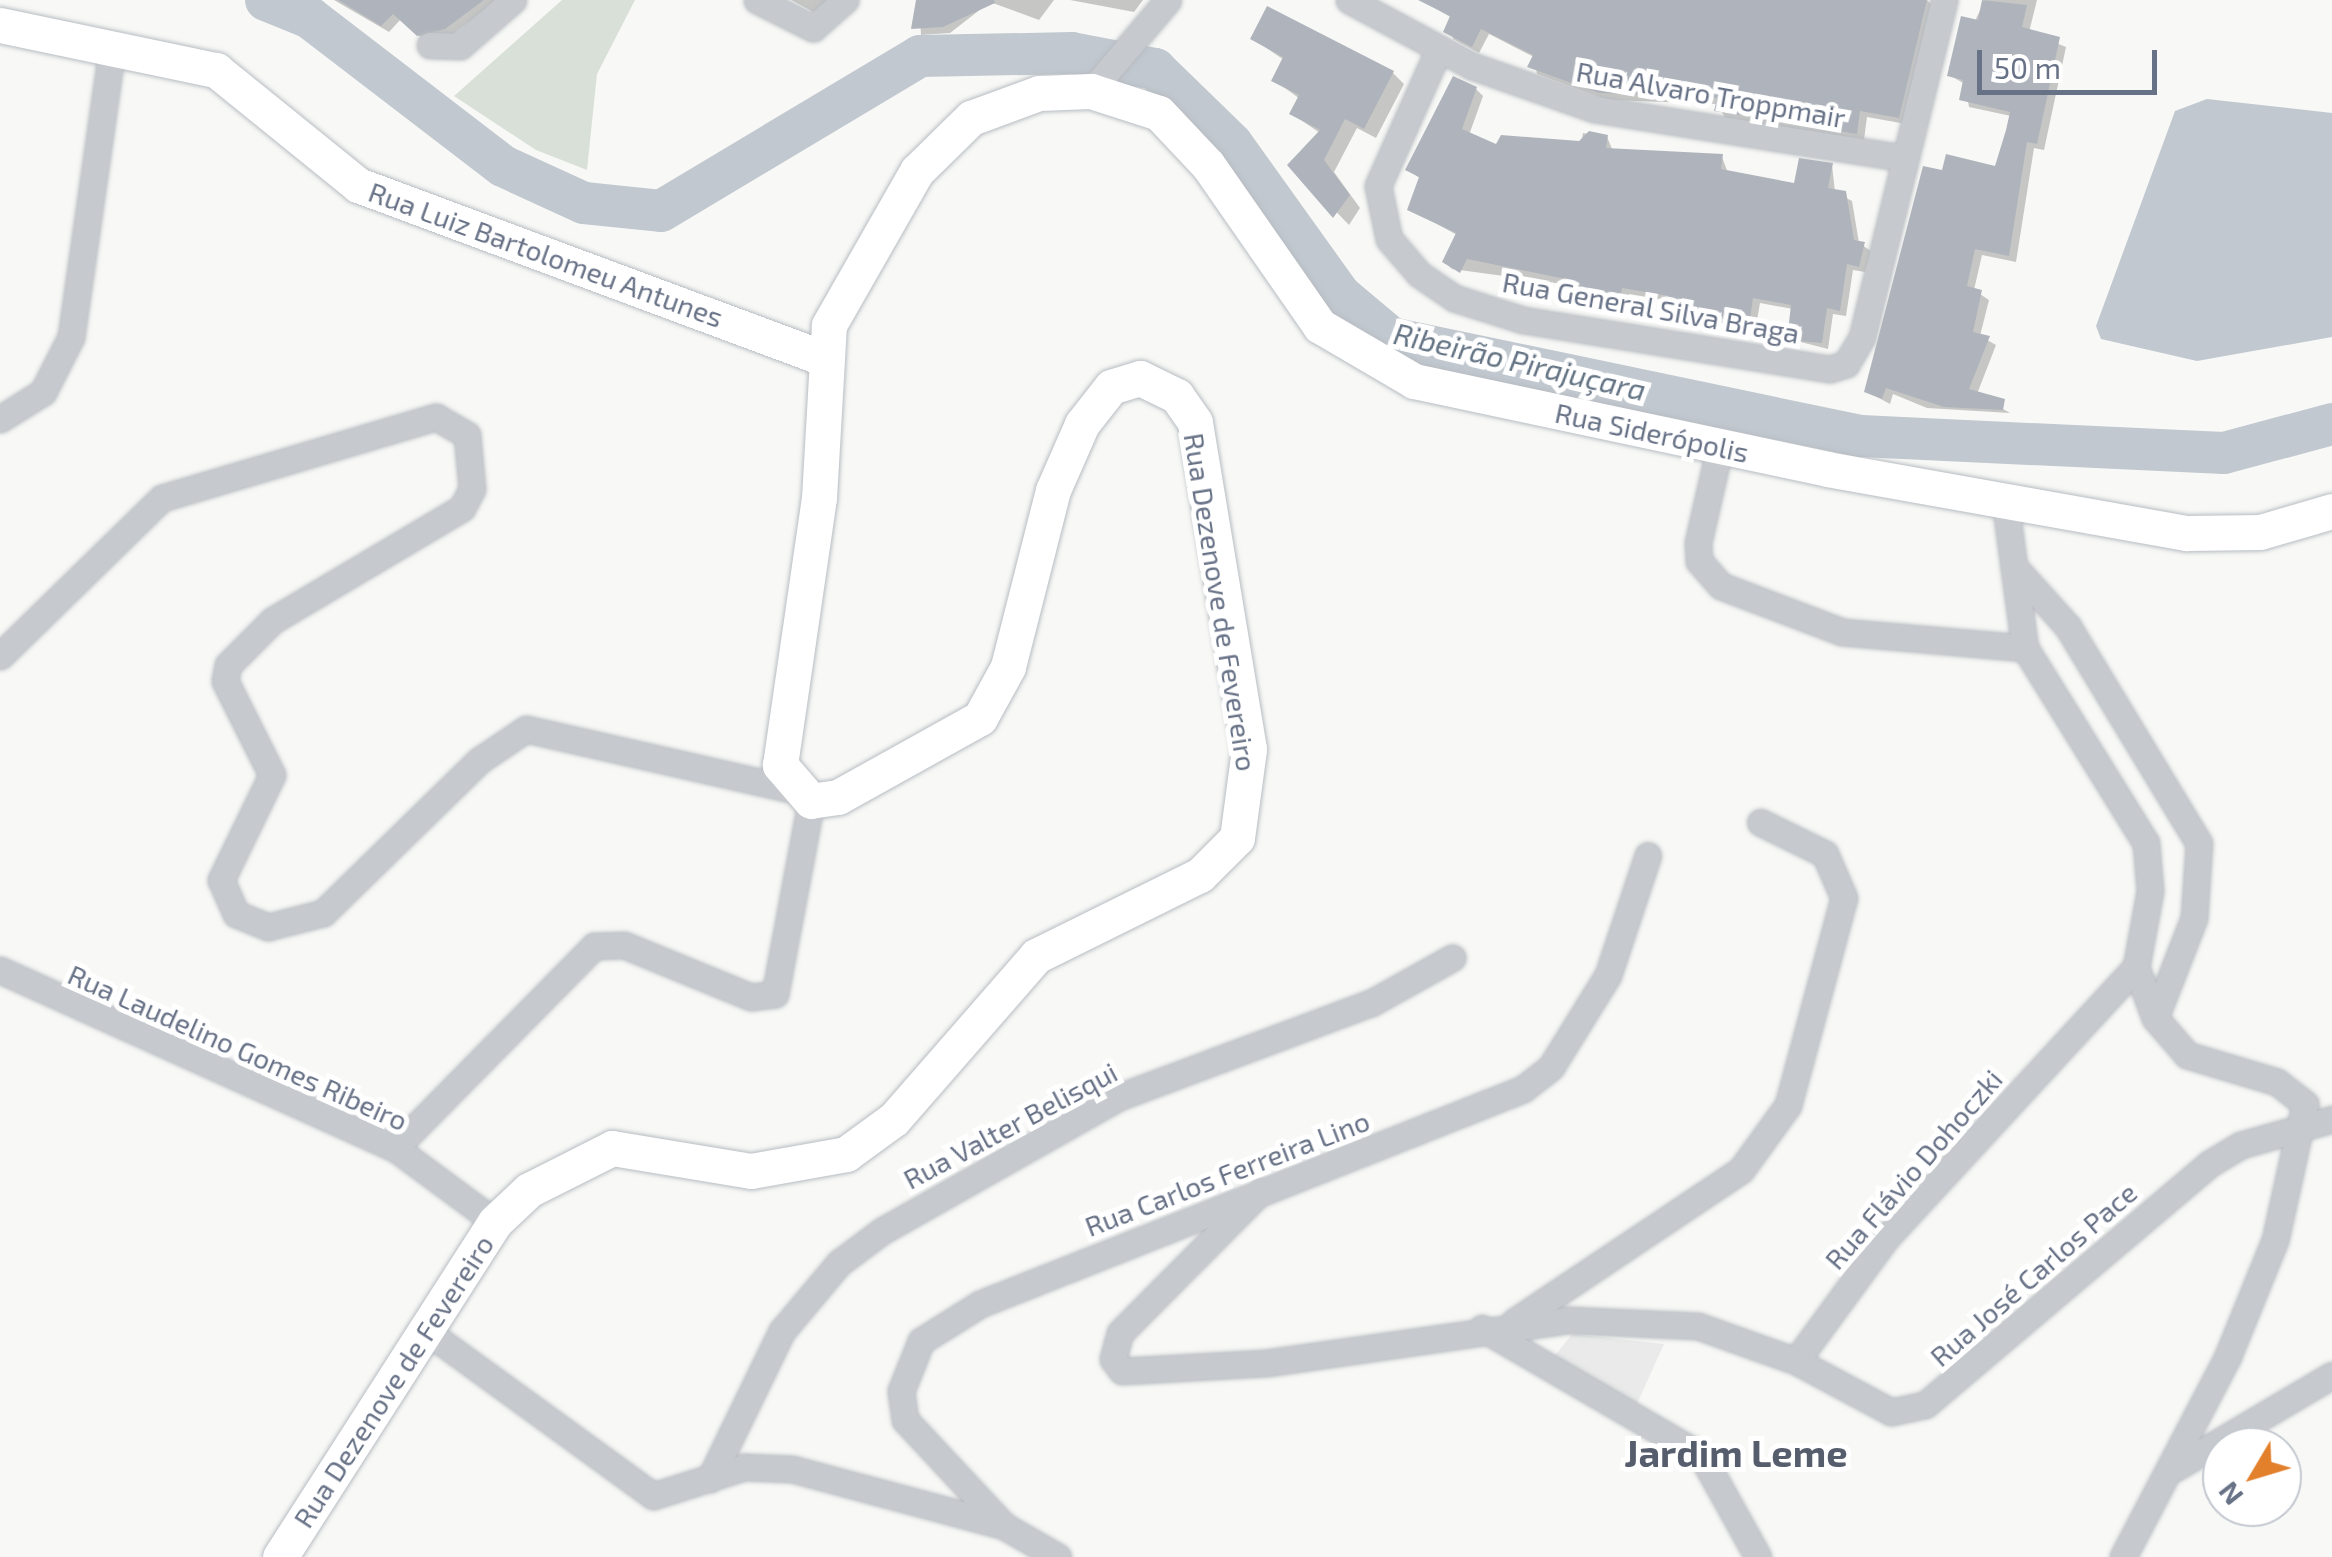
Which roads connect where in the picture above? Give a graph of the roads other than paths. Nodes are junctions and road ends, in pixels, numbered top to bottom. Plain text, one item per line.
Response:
1 (513, 0) edge
2 (757, 0) edge
3 (845, 0) edge
4 (1349, 0) edge
5 (1944, 0) edge
6 (1160, 9) edge
7 (0, 25) edge
8 (430, 45) dead end
9 (112, 50) junction
10 (1438, 51) junction
11 (1091, 91) junction
12 (1905, 158) junction
13 (821, 358) junction
14 (0, 419) edge
15 (1720, 446) junction
16 (2005, 501) junction
17 (2332, 511) edge
18 (2014, 567) junction
19 (2025, 648) junction
20 (0, 656) edge
21 (802, 796) junction
22 (1760, 822) dead end
23 (1648, 855) dead end
24 (1452, 958) dead end
25 (2136, 967) junction
26 (0, 970) edge
27 (2155, 1018) junction
28 (2319, 1122) edge
29 (396, 1148) junction
30 (1261, 1191) junction
31 (495, 1222) junction
32 (1514, 1322) junction
33 (1482, 1328) junction
34 (429, 1333) junction
35 (1796, 1361) junction
36 (2332, 1375) edge
37 (2174, 1468) junction
38 (710, 1479) junction
39 (1004, 1526) junction
40 (280, 1557) edge
41 (1058, 1557) edge
42 (1758, 1557) edge
43 (2123, 1557) edge

1 - 8 street
2 - 3 street
4 - 10 street, Rua Alvaro Troppmair
5 - 12 street
6 - 11 street
7 - 9 street, Rua Luiz Bartolomeu Antunes
9 - 13 street, Rua Luiz Bartolomeu Antunes
9 - 14 street
10 - 12 street, Rua Alvaro Troppmair
10 - 12 street, Rua General Silva Braga
11 - 13 street
11 - 15 street, Rua Siderópolis
13 - 21 street
15 - 16 street, Rua Siderópolis
15 - 19 street
16 - 17 street, Rua Siderópolis
16 - 18 street
18 - 19 street
18 - 27 street
19 - 25 street
20 - 21 street
21 - 29 street
21 - 31 street, Rua Dezenove de Fevereiro
22 - 32 street
23 - 30 street, Rua Carlos Ferreira Lino
24 - 38 street, Rua Valter Belisqui
25 - 27 street
25 - 35 street, Rua Flávio Dohoczki
26 - 29 street, Rua Laudelino Gomes Ribeiro
27 - 28 street
28 - 35 street, Rua José Carlos Pace
28 - 37 street
29 - 31 street, Rua Laudelino Gomes Ribeiro
30 - 33 street
30 - 39 street, Rua Carlos Ferreira Lino
31 - 34 street, Rua Dezenove de Fevereiro
32 - 33 street
32 - 35 street
33 - 42 street
34 - 38 street
34 - 40 street, Rua Dezenove de Fevereiro
36 - 37 street
37 - 43 street
38 - 39 street
39 - 41 street

